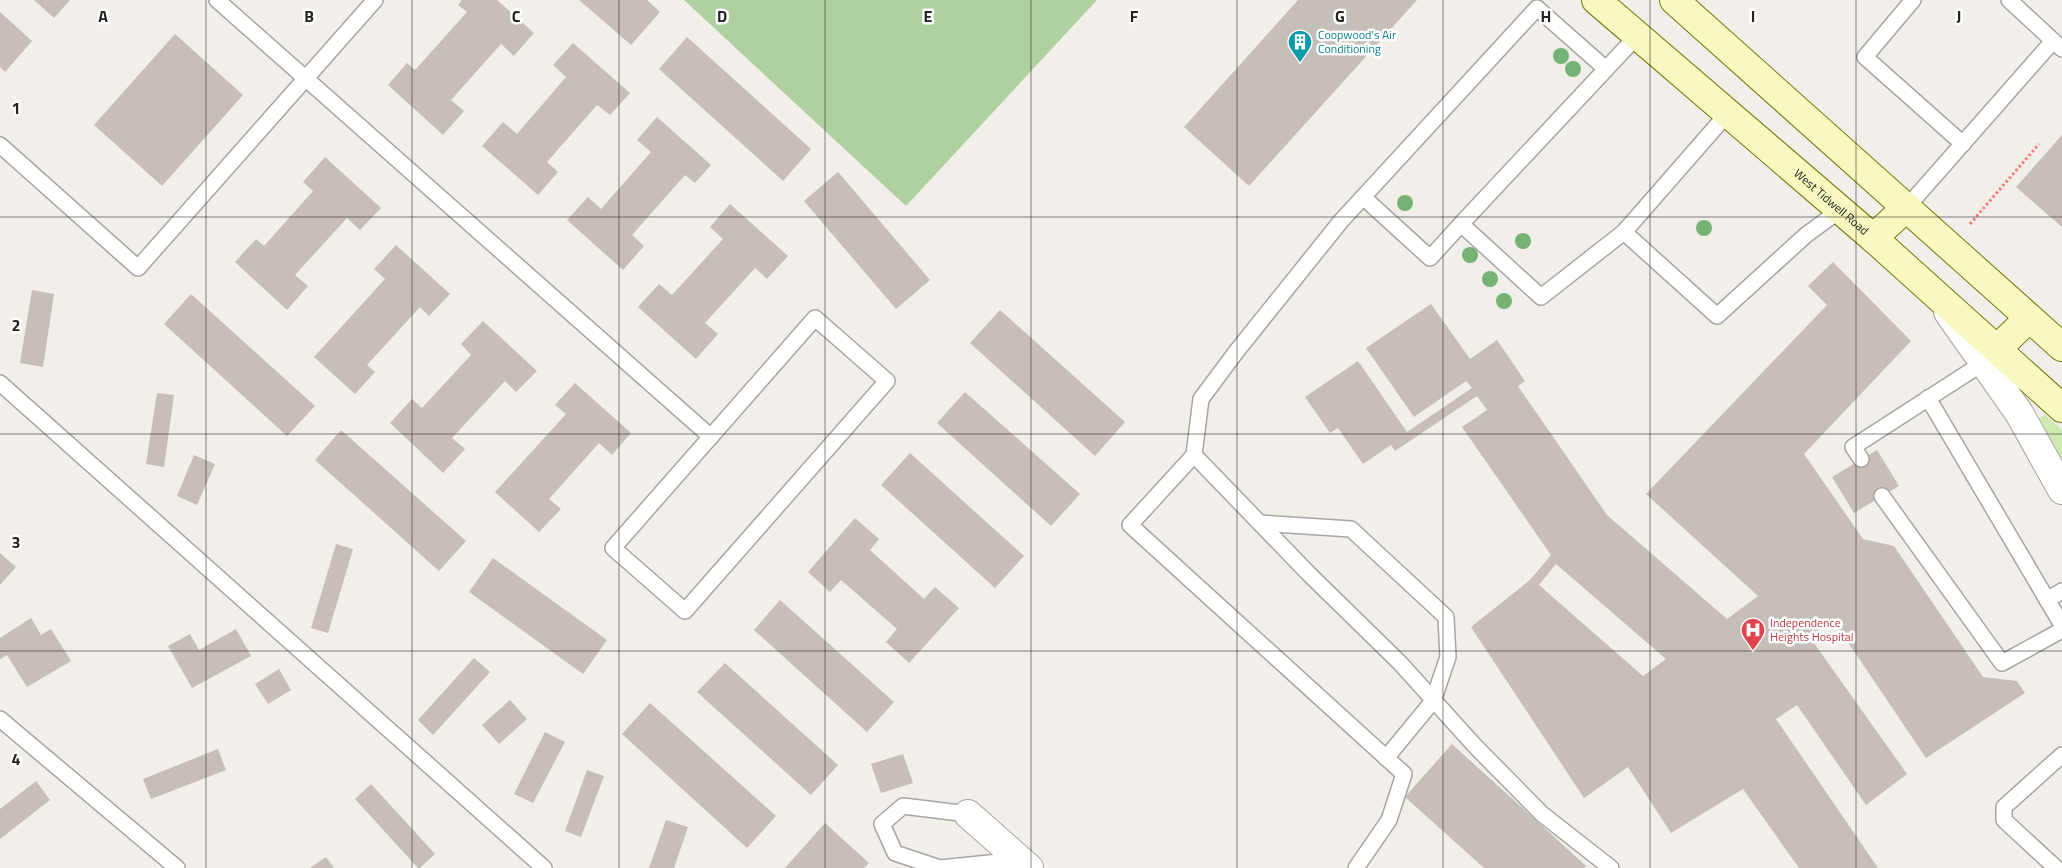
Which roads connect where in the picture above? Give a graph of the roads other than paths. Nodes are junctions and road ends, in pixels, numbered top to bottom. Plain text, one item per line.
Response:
1 (217, 0) edge
2 (375, 0) edge
3 (1596, 0) edge
4 (1674, 0) edge
5 (1913, 0) edge
6 (2009, 0) edge
7 (1638, 35) junction
8 (2058, 45) edge
9 (1606, 69) junction
10 (305, 78) junction
11 (1728, 113) junction
12 (1963, 144) junction
13 (0, 146) edge
14 (1363, 197) junction
15 (1907, 207) junction
16 (1840, 210) junction
17 (1461, 224) junction
18 (1624, 232) junction
19 (1873, 238) junction
20 (2029, 318) junction
21 (2062, 347) edge
22 (1990, 356) junction
23 (0, 383) edge
24 (1928, 398) junction
25 (2062, 408) edge
26 (710, 437) junction
27 (1857, 453) dead end
28 (1194, 455) junction
29 (2062, 490) edge
30 (1882, 496) dead end
31 (1260, 523) junction
32 (2062, 591) edge
33 (2047, 600) junction
34 (2062, 625) edge
35 (2062, 630) edge
36 (1433, 701) junction
37 (0, 720) edge
38 (2062, 754) edge
39 (1386, 758) junction
40 (968, 814) joint
41 (1024, 864) edge
42 (177, 868) edge
43 (544, 868) edge
44 (940, 868) edge
45 (1356, 868) edge
46 (1610, 868) edge
47 (2056, 868) edge

1 - 10 lane
2 - 10 lane
3 - 7 main road, West Tidwell Road
4 - 15 main road
5 - 12 lane
6 - 8 lane
7 - 9 lane
7 - 11 main road, West Tidwell Road
8 - 12 lane
9 - 14 lane
9 - 17 lane
10 - 13 lane
10 - 26 lane
11 - 16 main road, West Tidwell Road
11 - 18 lane
12 - 15 lane
14 - 17 lane
14 - 28 lane
15 - 19 main road
15 - 20 main road
16 - 18 lane
16 - 19 main road, West Tidwell Road
17 - 18 lane
19 - 22 main road, West Tidwell Road
20 - 21 main road
20 - 22 main road
22 - 24 lane
22 - 25 main road, West Tidwell Road
22 - 29 street
23 - 43 lane
24 - 27 lane
24 - 33 lane
26 - 26 lane
28 - 31 lane
28 - 39 lane
30 - 35 lane
31 - 36 lane
31 - 36 lane
32 - 33 lane
33 - 34 lane
36 - 39 lane
36 - 46 lane
37 - 42 lane
38 - 47 lane
39 - 45 lane
40 - 41 street
40 - 44 lane
41 - 44 lane

